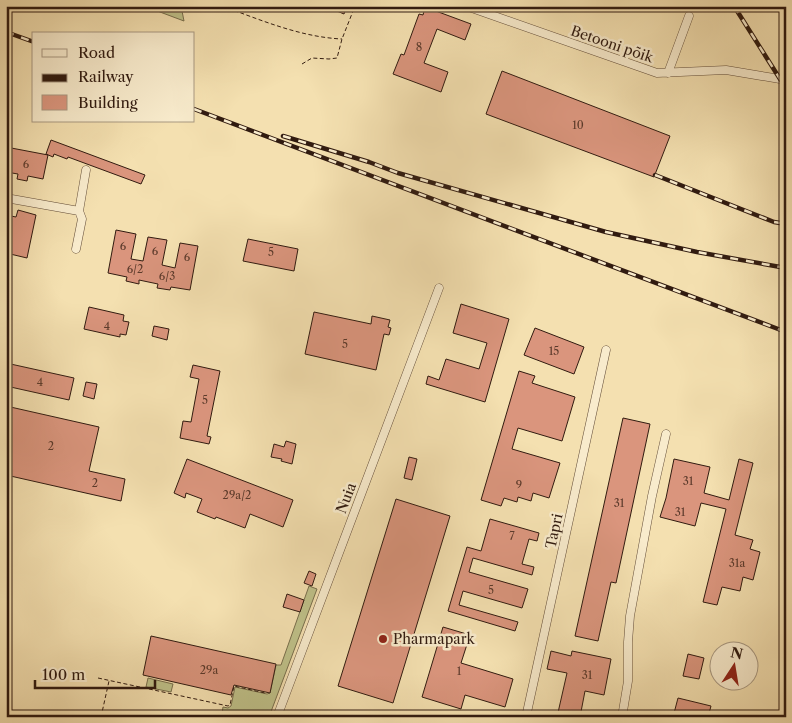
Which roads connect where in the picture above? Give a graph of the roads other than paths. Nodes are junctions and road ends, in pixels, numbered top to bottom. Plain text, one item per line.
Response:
1 (466, 6) edge
2 (689, 16) dead end
3 (668, 73) junction
4 (786, 79) edge
5 (86, 170) dead end
6 (6, 198) edge
7 (80, 211) junction
8 (76, 249) dead end
9 (439, 288) dead end
10 (606, 350) dead end
11 (666, 434) dead end
12 (277, 717) edge
13 (526, 717) edge
14 (622, 717) edge

1 - 3 street, Betooni põik
2 - 3 street
3 - 4 street, Betooni põik
5 - 7 street
6 - 7 street
7 - 8 street
9 - 12 street, Nuia
10 - 13 street, Tapri
11 - 14 street

